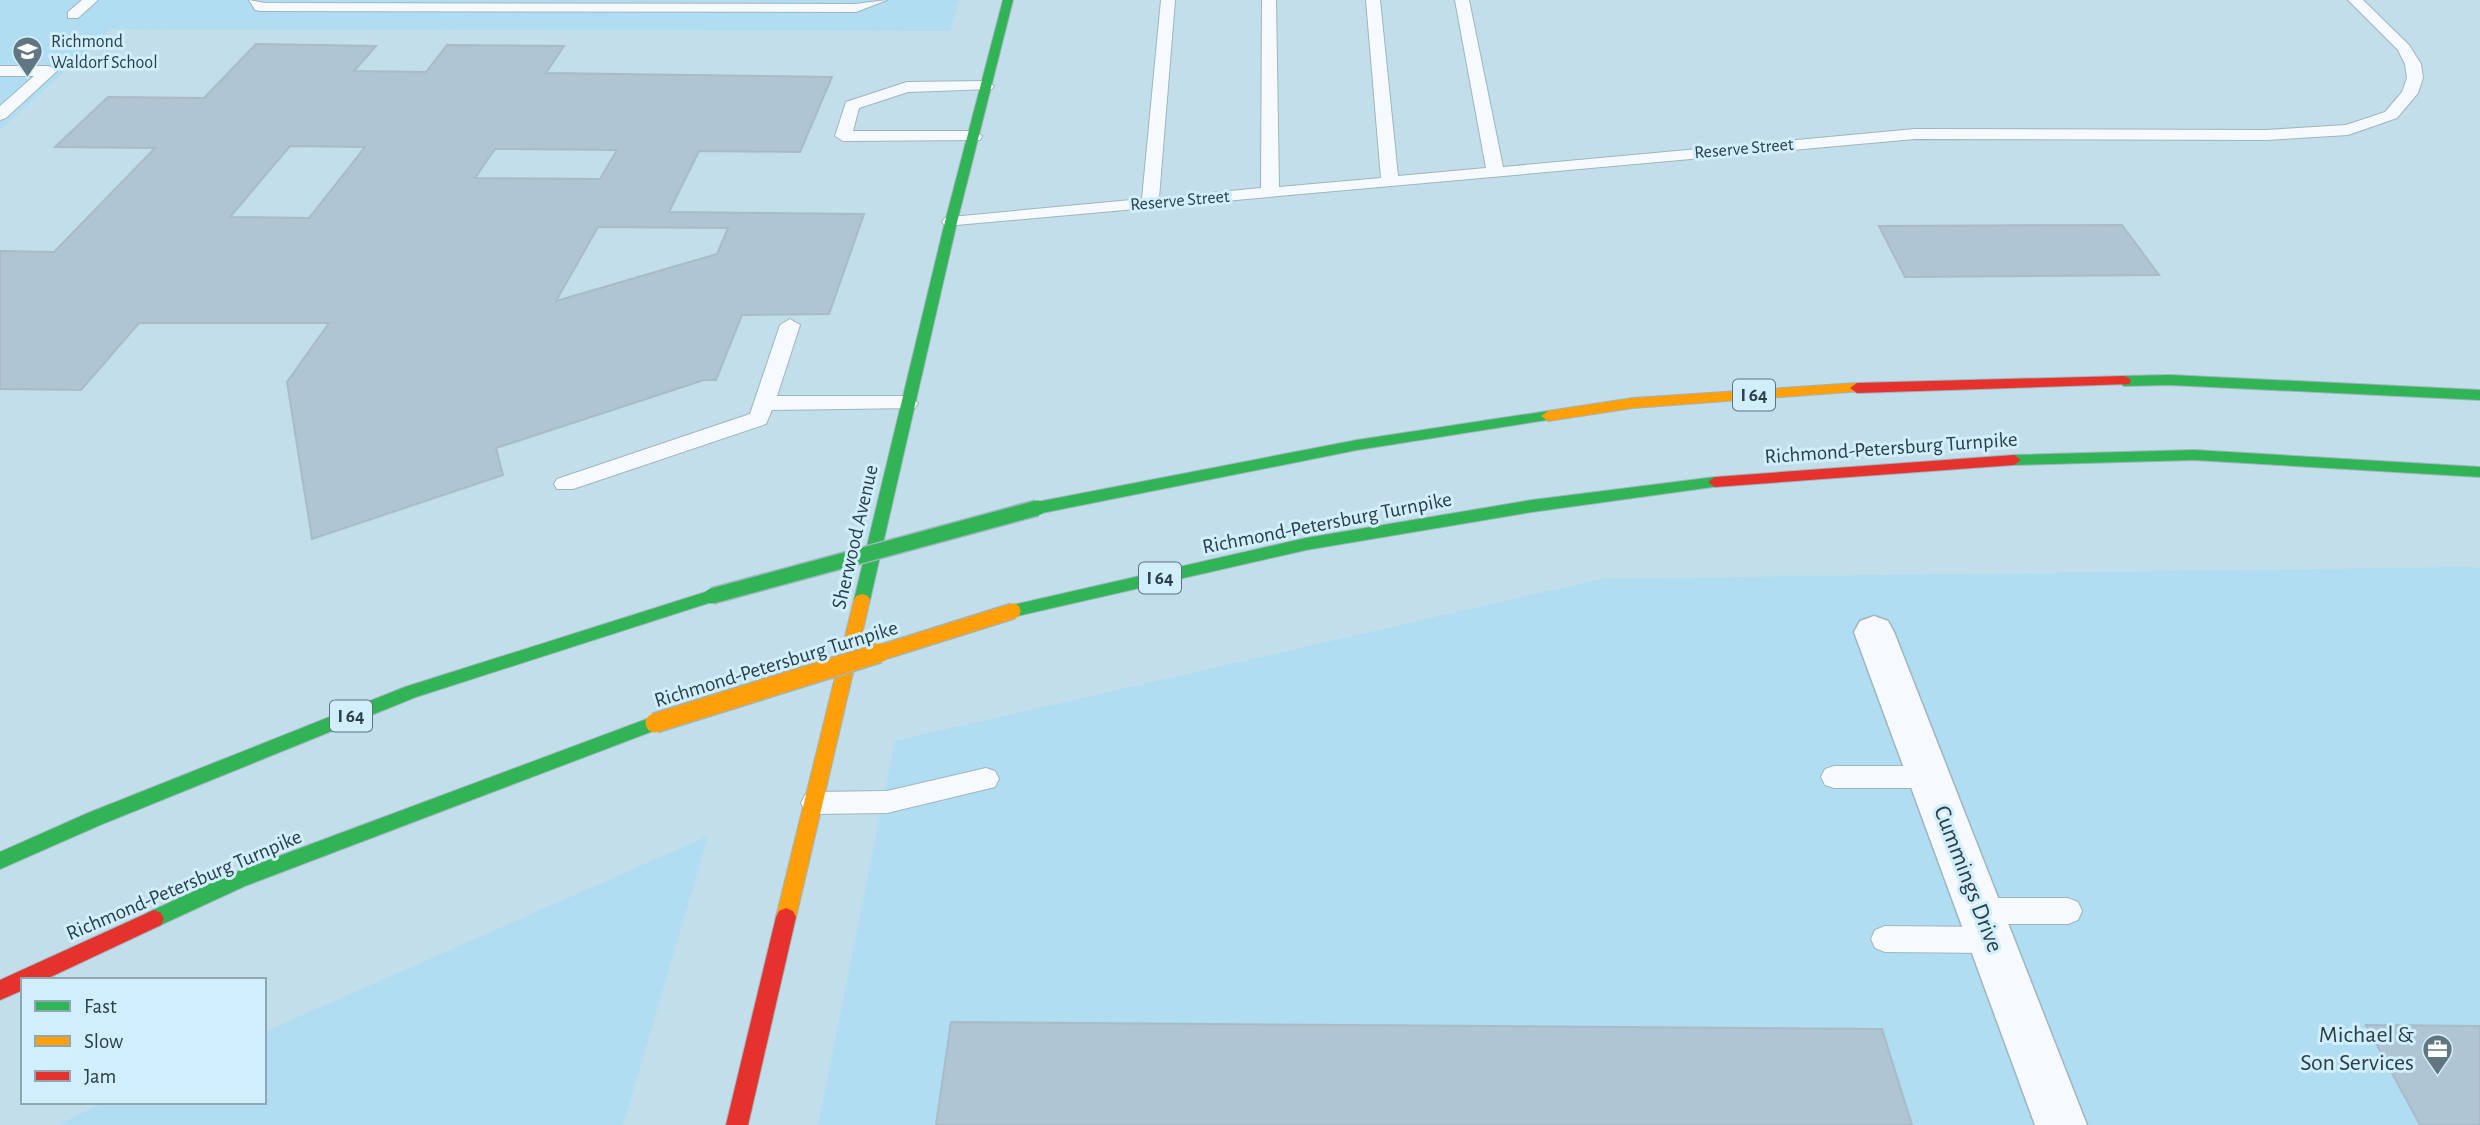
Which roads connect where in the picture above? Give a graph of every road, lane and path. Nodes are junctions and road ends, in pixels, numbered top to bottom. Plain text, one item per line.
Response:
1 (91, 0) edge
2 (257, 0) edge
3 (880, 0) edge
4 (1008, 0) edge
5 (1168, 0) edge
6 (1269, 0) edge
7 (1373, 0) edge
8 (1462, 0) edge
9 (2356, 0) edge
10 (382, 3) edge
11 (73, 15) dead end
12 (0, 71) edge
13 (986, 86) junction
14 (0, 115) edge
15 (974, 136) junction
16 (1495, 171) junction
17 (1390, 181) junction
18 (1270, 192) junction
19 (1150, 204) junction
20 (951, 222) junction
21 (790, 325) dead end
22 (2480, 395) edge
23 (764, 402) junction
24 (908, 402) junction
25 (2480, 472) edge
26 (565, 484) dead end
27 (1874, 632) dead end
28 (1834, 777) dead end
29 (1930, 777) junction
30 (986, 779) dead end
31 (814, 803) junction
32 (0, 861) edge
33 (2068, 911) dead end
34 (1986, 925) junction
35 (1885, 939) dead end
36 (26, 978) edge
37 (21, 980) edge
38 (0, 990) edge
39 (737, 1125) edge
40 (2061, 1125) edge

1 - 11 lane
2 - 10 lane
3 - 10 lane
4 - 13 main road, Sherwood Avenue
5 - 19 lane
6 - 18 lane
7 - 17 lane
8 - 16 lane
9 - 16 lane, Reserve Street
12 - 14 lane
13 - 15 main road, Sherwood Avenue
13 - 15 lane
15 - 20 main road, Sherwood Avenue
16 - 17 lane, Reserve Street
17 - 18 lane, Reserve Street
18 - 19 lane, Reserve Street
19 - 20 lane, Reserve Street
20 - 24 main road, Sherwood Avenue
21 - 23 lane
22 - 32 main road, I 64, bridge
23 - 24 lane
23 - 26 lane
24 - 31 main road, Sherwood Avenue
25 - 36 main road, Richmond-Petersburg Turnpike / I 64, bridge
27 - 29 street, Cummings Drive
28 - 29 lane
29 - 34 street, Cummings Drive
30 - 31 lane
31 - 39 main road, Sherwood Avenue
33 - 34 lane
34 - 35 lane
34 - 40 street, Cummings Drive
37 - 38 main road, Richmond-Petersburg Turnpike / I 64, bridge

